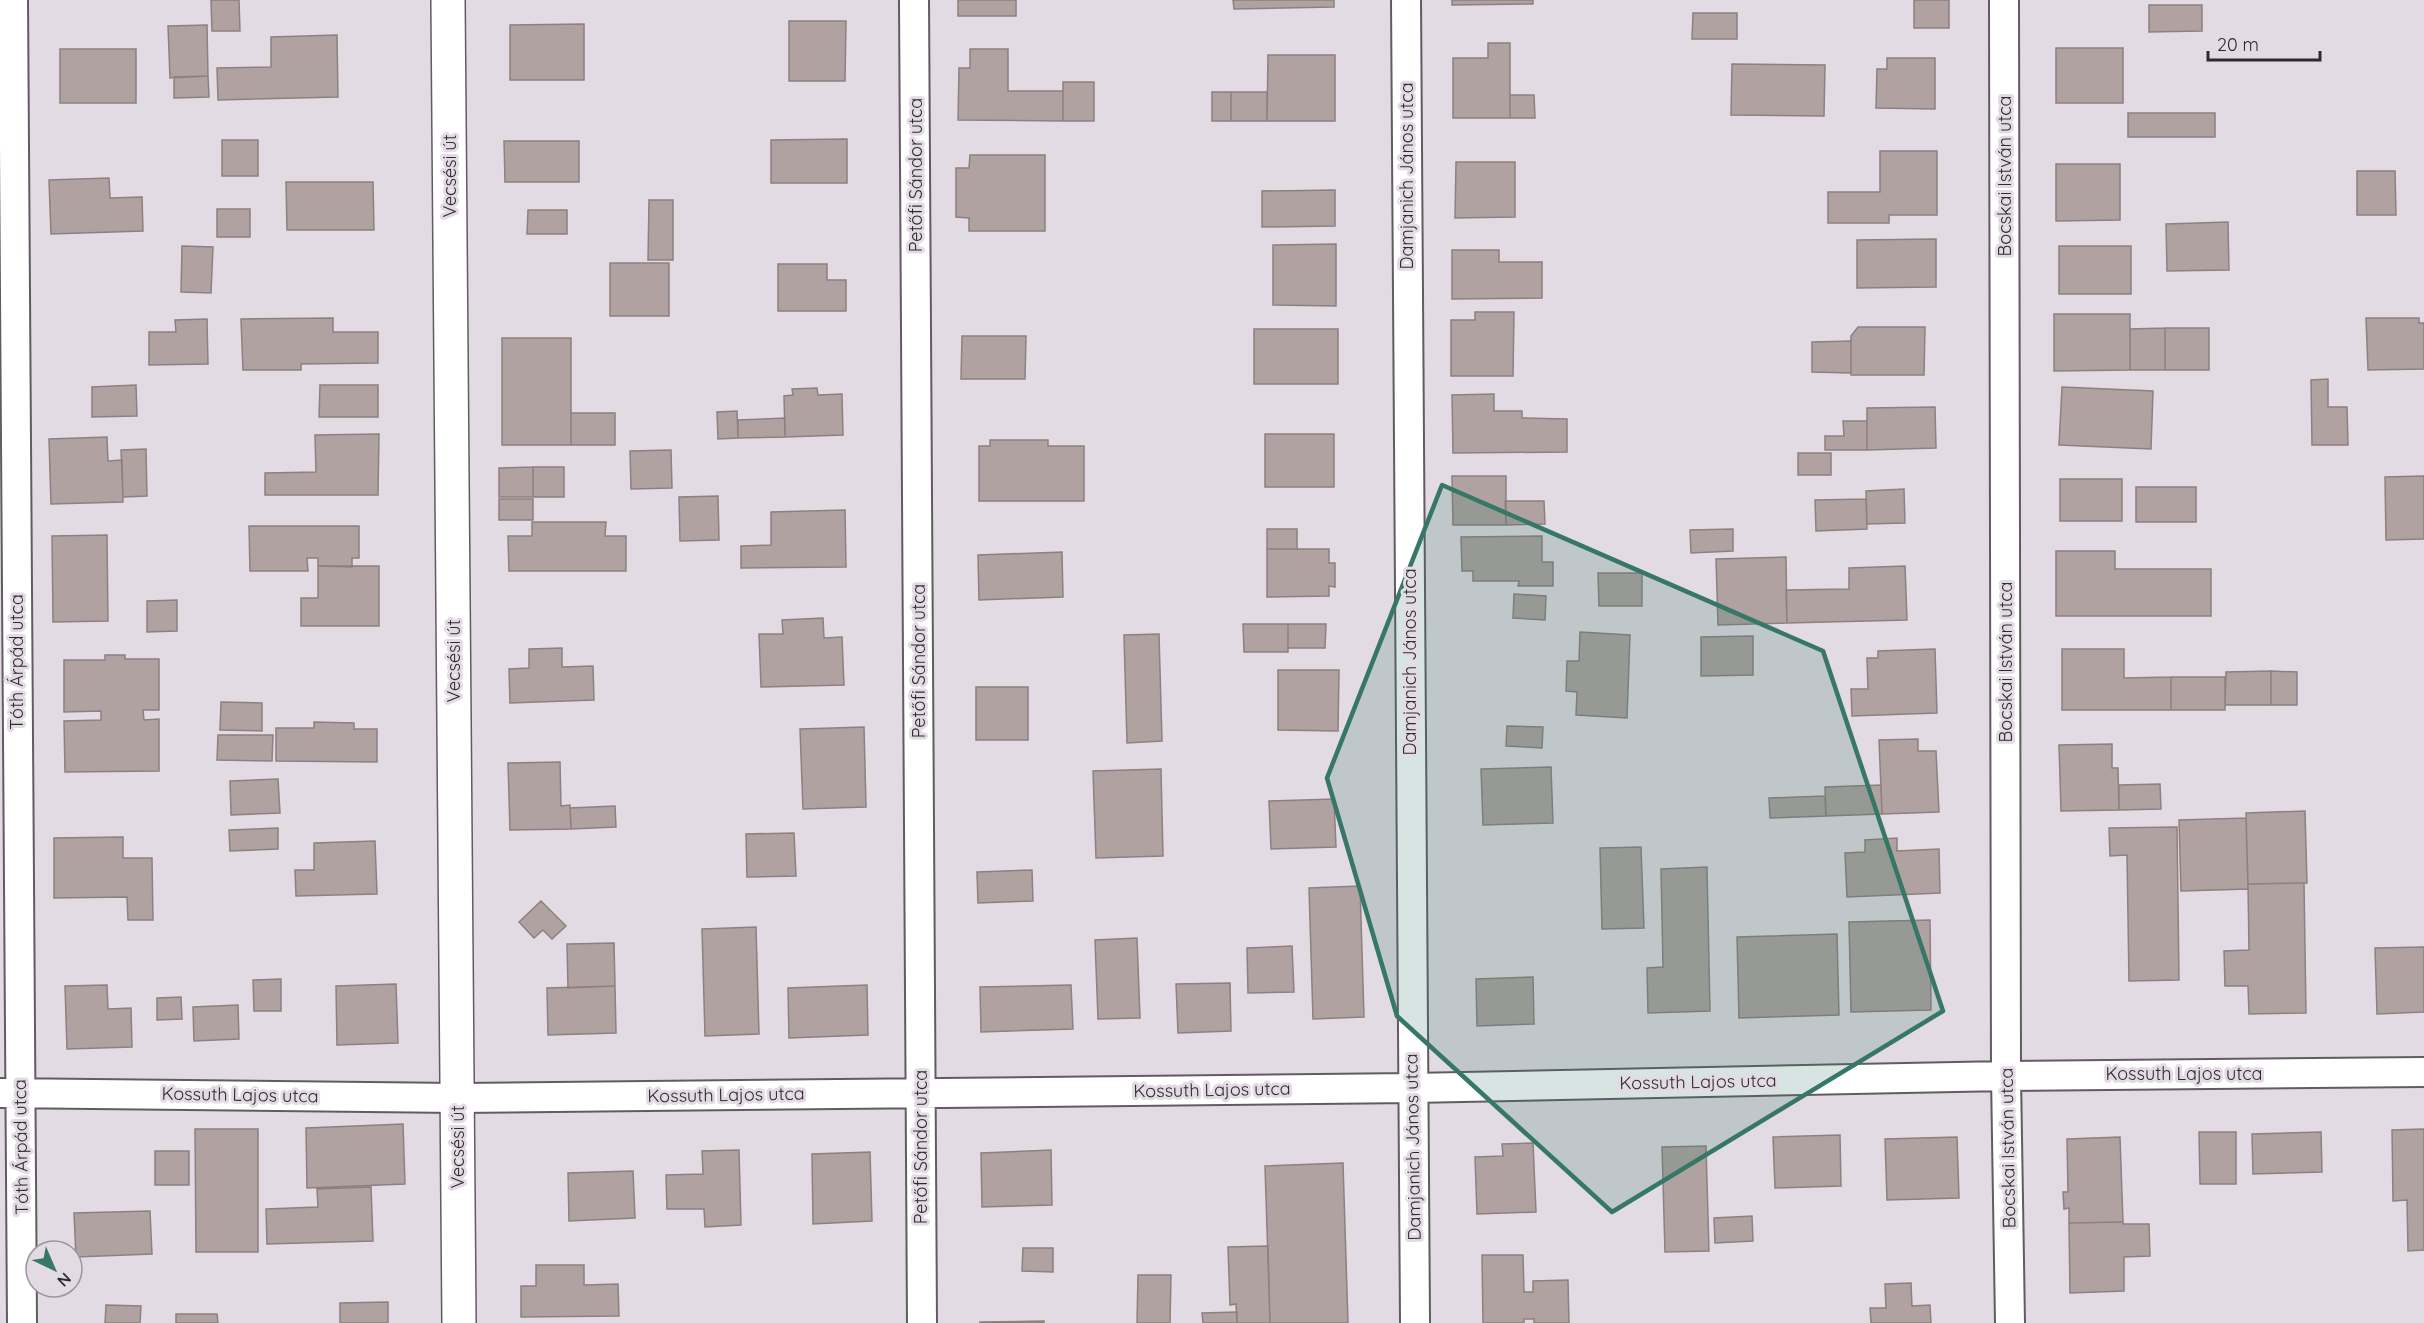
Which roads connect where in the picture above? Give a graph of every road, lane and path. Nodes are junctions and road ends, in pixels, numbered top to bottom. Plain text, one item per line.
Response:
1 (13, 0) edge
2 (448, 0) edge
3 (914, 0) edge
4 (1406, 0) edge
5 (2004, 0) edge
6 (2424, 1072) edge
7 (2007, 1076) junction
8 (1412, 1088) junction
9 (10, 1093) edge
10 (921, 1093) junction
11 (458, 1098) junction
12 (22, 1323) edge
13 (459, 1323) edge
14 (922, 1323) edge
15 (1415, 1323) edge
16 (2010, 1323) edge

1 - 9 street, Tóth Árpád utca
2 - 11 main road, Vecsési út
3 - 10 street, Petőfi Sándor utca
4 - 8 street, Damjanich János utca
5 - 7 street, Bocskai István utca
6 - 7 street, Kossuth Lajos utca
7 - 8 street, Kossuth Lajos utca
7 - 16 street, Bocskai István utca
8 - 10 street, Kossuth Lajos utca
8 - 15 street, Damjanich János utca
9 - 11 street, Kossuth Lajos utca
9 - 12 street, Tóth Árpád utca
10 - 11 street, Kossuth Lajos utca
10 - 14 street, Petőfi Sándor utca
11 - 13 main road, Vecsési út

